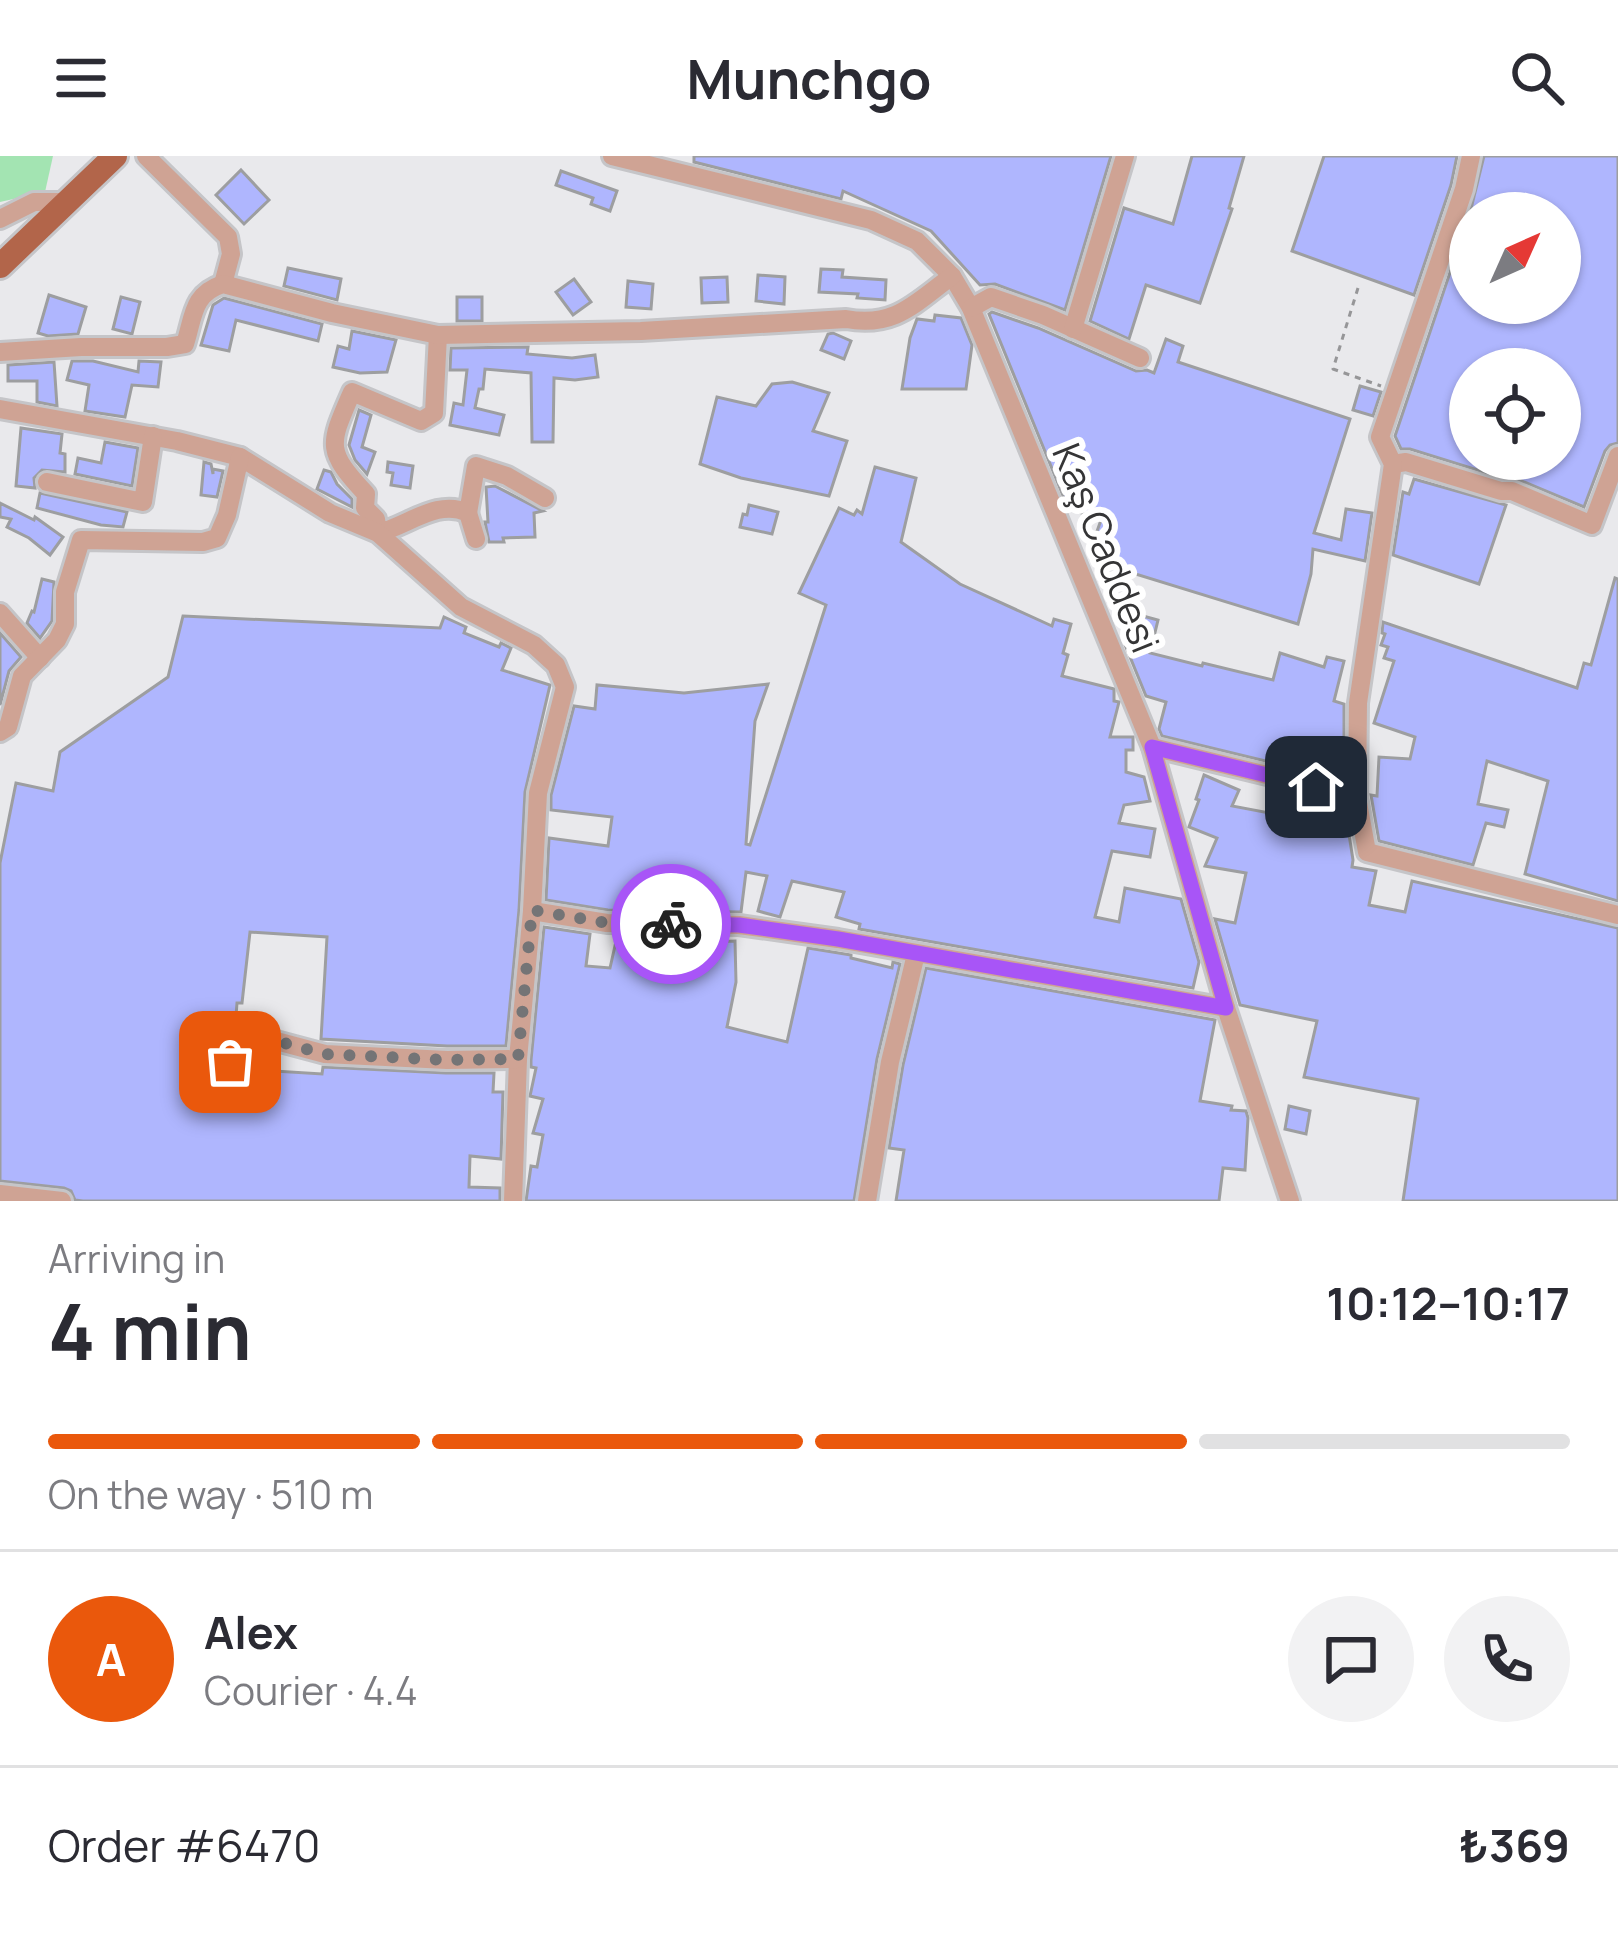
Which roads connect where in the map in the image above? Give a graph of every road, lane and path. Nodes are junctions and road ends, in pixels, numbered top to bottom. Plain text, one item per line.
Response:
1 (115, 156) edge
2 (146, 156) edge
3 (612, 156) edge
4 (1125, 156) edge
5 (1471, 156) edge
6 (65, 202) junction
7 (0, 219) edge
8 (0, 266) edge
9 (952, 276) junction
10 (223, 284) junction
11 (1358, 288) dead end
12 (970, 308) junction
13 (1073, 328) junction
14 (438, 335) junction
15 (0, 352) edge
16 (1140, 358) dead end
17 (1396, 390) junction
18 (0, 409) edge
19 (153, 436) junction
20 (1618, 456) edge
21 (240, 457) junction
22 (1393, 464) junction
23 (47, 482) dead end
24 (544, 498) dead end
25 (469, 513) junction
26 (377, 533) junction
27 (476, 539) dead end
28 (0, 613) edge
29 (40, 658) junction
30 (0, 732) edge
31 (1152, 747) junction
32 (1358, 797) junction
33 (532, 910) junction
34 (1618, 915) edge
35 (916, 954) junction
36 (1226, 1008) junction
37 (518, 1059) junction
38 (230, 1062) dead end
39 (0, 1194) edge
40 (62, 1201) edge
41 (513, 1201) edge
42 (867, 1201) edge
43 (1290, 1201) edge

1 - 6 main road
2 - 10 street
3 - 9 street, Kaş Caddesi
4 - 13 street
5 - 17 street
6 - 7 street
6 - 8 main road
9 - 12 street, Kaş Caddesi
9 - 14 street
10 - 14 street
10 - 15 street
11 - 17 path
12 - 13 street
12 - 31 street, Kaş Caddesi
13 - 16 street
14 - 26 street
17 - 22 street
18 - 19 street
19 - 21 street
19 - 23 street
20 - 22 street
21 - 26 street
21 - 29 street
22 - 32 street
24 - 25 street
25 - 26 street
25 - 27 street
26 - 33 street
28 - 29 street
29 - 30 street
31 - 32 street
31 - 36 street, Kaş Caddesi
32 - 34 street
33 - 35 street
33 - 37 street
35 - 36 street
35 - 42 street
36 - 43 street, Kaş Caddesi
37 - 38 street
37 - 41 street
39 - 40 street

